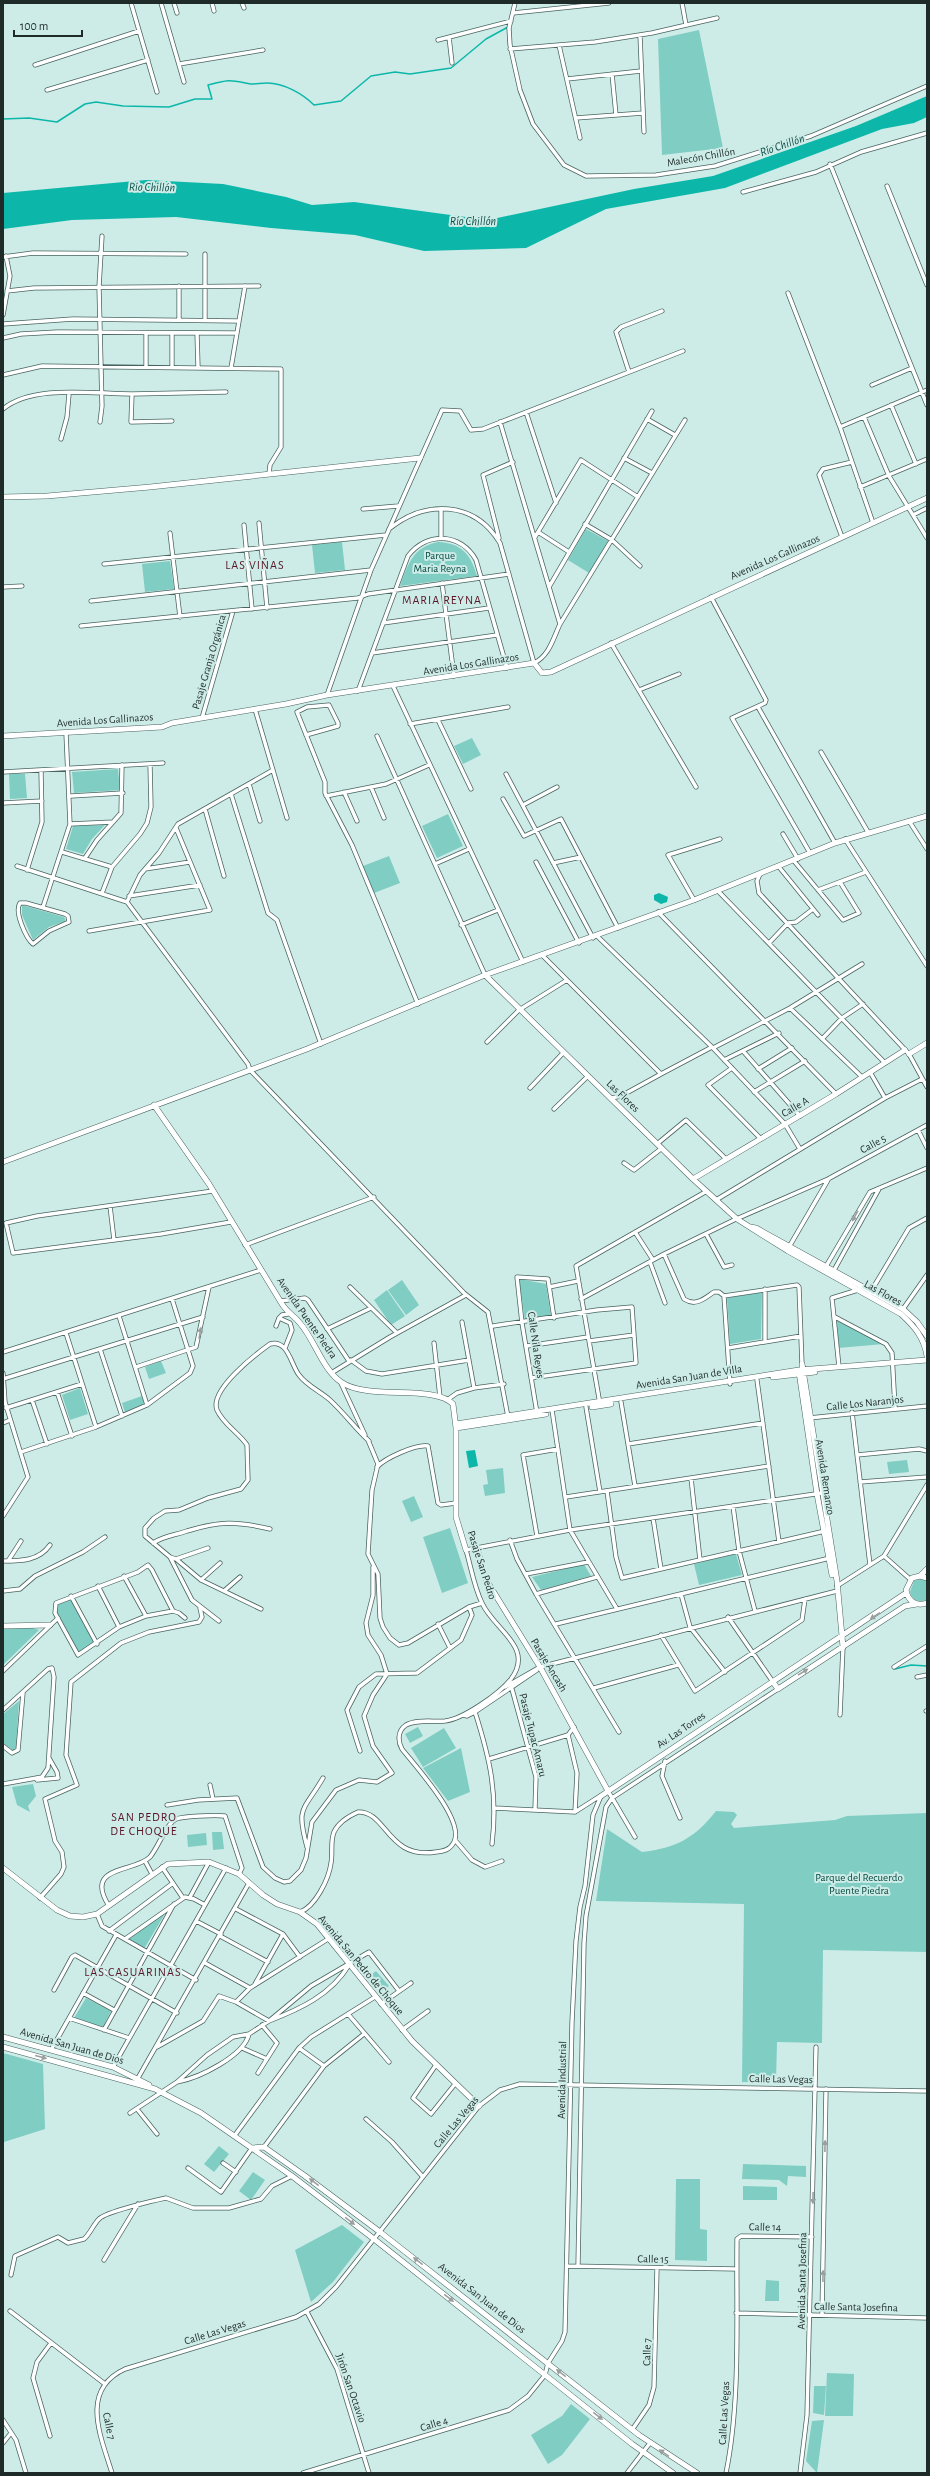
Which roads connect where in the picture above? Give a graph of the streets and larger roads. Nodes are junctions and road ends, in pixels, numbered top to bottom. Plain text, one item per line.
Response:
1 (131, 3) edge
2 (161, 3) edge
3 (174, 3) edge
4 (212, 3) edge
5 (242, 3) edge
6 (515, 3) edge
7 (552, 3) edge
8 (609, 3) edge
9 (682, 3) edge
10 (244, 8) dead end
11 (553, 9) junction
12 (214, 11) dead end
13 (177, 13) dead end
14 (513, 13) junction
15 (718, 18) dead end
16 (511, 21) junction
17 (686, 25) junction
18 (139, 31) junction
19 (640, 35) junction
20 (449, 37) junction
21 (438, 40) dead end
22 (560, 45) junction
23 (510, 49) junction
24 (263, 50) dead end
25 (148, 60) junction
26 (452, 63) dead end
27 (179, 64) junction
28 (35, 65) dead end
29 (641, 71) junction
30 (612, 74) junction
31 (567, 80) junction
32 (184, 82) dead end
33 (927, 86) edge
34 (47, 90) dead end
35 (157, 92) dead end
36 (643, 113) junction
37 (616, 115) junction
38 (576, 118) junction
39 (644, 132) dead end
40 (927, 133) edge
41 (580, 138) dead end
42 (830, 164) junction
43 (887, 186) dead end
44 (743, 192) dead end
45 (102, 236) dead end
46 (101, 254) junction
47 (186, 254) dead end
48 (206, 254) dead end
49 (4, 256) edge
50 (927, 285) edge
51 (179, 286) junction
52 (205, 286) junction
53 (245, 286) junction
54 (259, 286) dead end
55 (100, 287) junction
56 (8, 291) junction
57 (788, 293) dead end
58 (662, 311) dead end
59 (3, 315) edge
60 (100, 319) junction
61 (180, 320) junction
62 (205, 320) junction
63 (239, 321) junction
64 (3, 324) edge
65 (100, 333) junction
66 (146, 333) junction
67 (172, 333) junction
68 (197, 333) junction
69 (237, 333) junction
70 (3, 338) edge
71 (683, 350) dead end
72 (101, 366) junction
73 (146, 367) junction
74 (172, 367) junction
75 (198, 367) junction
76 (231, 368) junction
77 (912, 368) junction
78 (629, 372) junction
79 (3, 375) edge
80 (872, 385) dead end
81 (927, 390) edge
82 (226, 392) dead end
83 (922, 392) junction
84 (69, 394) junction
85 (101, 394) junction
86 (132, 394) junction
87 (927, 404) edge
88 (891, 405) junction
89 (3, 409) edge
90 (652, 411) dead end
91 (526, 412) junction
92 (864, 417) junction
93 (647, 419) junction
94 (685, 420) dead end
95 (172, 421) dead end
96 (100, 422) dead end
97 (500, 422) junction
98 (840, 427) junction
99 (675, 435) junction
100 (60, 439) dead end
101 (420, 458) junction
102 (624, 458) junction
103 (927, 459) edge
104 (513, 462) junction
105 (852, 462) junction
106 (916, 464) junction
107 (652, 473) junction
108 (269, 474) junction
109 (889, 476) junction
110 (612, 480) junction
111 (860, 487) junction
112 (3, 496) edge
113 (638, 497) junction
114 (927, 498) edge
115 (556, 503) junction
116 (398, 506) junction
117 (908, 507) junction
118 (927, 508) edge
119 (363, 509) dead end
120 (441, 509) junction
121 (913, 515) junction
122 (259, 523) dead end
123 (873, 523) junction
124 (586, 524) junction
125 (244, 525) dead end
126 (388, 530) junction
127 (538, 532) junction
128 (170, 533) dead end
129 (386, 535) junction
130 (535, 537) junction
131 (842, 537) junction
132 (441, 538) junction
133 (927, 538) edge
134 (612, 540) junction
135 (500, 543) junction
136 (261, 548) junction
137 (246, 549) junction
138 (569, 552) junction
139 (173, 557) junction
140 (104, 564) dead end
141 (640, 566) dead end
142 (371, 570) junction
143 (509, 574) junction
144 (481, 578) junction
145 (265, 582) junction
146 (442, 583) junction
147 (250, 584) junction
148 (22, 586) dead end
149 (3, 587) edge
150 (549, 587) junction
151 (395, 590) junction
152 (177, 591) junction
153 (361, 597) junction
154 (710, 597) junction
155 (91, 601) dead end
156 (267, 608) junction
157 (489, 608) junction
158 (252, 609) junction
159 (233, 611) junction
160 (446, 614) junction
161 (180, 617) junction
162 (383, 623) junction
163 (560, 624) junction
164 (81, 626) dead end
165 (497, 635) junction
166 (450, 642) junction
167 (611, 643) junction
168 (372, 652) junction
169 (534, 664) junction
170 (507, 669) junction
171 (679, 674) dead end
172 (454, 677) junction
173 (394, 687) junction
174 (639, 690) junction
175 (358, 691) junction
176 (327, 695) junction
177 (508, 707) dead end
178 (758, 707) junction
179 (256, 709) junction
180 (202, 718) junction
181 (438, 720) junction
182 (410, 724) junction
183 (66, 733) junction
184 (306, 735) junction
185 (3, 736) edge
186 (377, 736) dead end
187 (821, 752) dead end
188 (163, 763) dead end
189 (150, 764) junction
190 (122, 765) junction
191 (429, 765) junction
192 (69, 769) junction
193 (40, 770) junction
194 (273, 770) junction
195 (3, 772) edge
196 (506, 774) dead end
197 (396, 780) junction
198 (249, 784) junction
199 (371, 787) junction
200 (557, 787) dead end
201 (696, 787) dead end
202 (471, 789) dead end
203 (344, 792) junction
204 (123, 793) junction
205 (232, 794) junction
206 (71, 796) junction
207 (326, 796) junction
208 (503, 799) dead end
209 (42, 801) junction
210 (3, 803) edge
211 (523, 805) junction
212 (205, 809) junction
213 (927, 815) edge
214 (288, 818) dead end
215 (384, 818) dead end
216 (357, 821) dead end
217 (909, 821) junction
218 (113, 822) junction
219 (260, 822) dead end
220 (70, 824) junction
221 (176, 828) junction
222 (536, 831) junction
223 (868, 832) junction
224 (783, 834) dead end
225 (720, 839) dead end
226 (845, 839) junction
227 (835, 842) junction
228 (469, 849) junction
229 (927, 849) edge
230 (62, 852) junction
231 (810, 853) junction
232 (581, 857) junction
233 (86, 858) junction
234 (796, 860) junction
235 (190, 862) junction
236 (536, 862) dead end
237 (553, 863) junction
238 (435, 864) junction
239 (17, 866) dead end
240 (112, 867) junction
241 (779, 867) junction
242 (144, 869) junction
243 (27, 870) junction
244 (866, 872) junction
245 (760, 874) junction
246 (224, 876) dead end
247 (54, 878) junction
248 (840, 882) junction
249 (200, 885) junction
250 (818, 890) junction
251 (718, 891) junction
252 (102, 893) junction
253 (130, 896) junction
254 (694, 900) junction
255 (127, 902) junction
256 (43, 907) junction
257 (812, 909) junction
258 (498, 910) junction
259 (658, 912) junction
260 (818, 915) dead end
261 (142, 922) junction
262 (788, 923) junction
263 (461, 925) junction
264 (618, 928) junction
265 (89, 931) dead end
266 (595, 937) junction
267 (579, 943) junction
268 (769, 943) junction
269 (543, 956) junction
270 (523, 962) junction
271 (862, 964) dead end
272 (927, 966) edge
273 (485, 975) junction
274 (840, 979) junction
275 (567, 980) junction
276 (817, 992) junction
277 (418, 1004) junction
278 (863, 1004) junction
279 (790, 1008) junction
280 (519, 1010) junction
281 (842, 1018) junction
282 (766, 1020) junction
283 (779, 1033) junction
284 (822, 1039) junction
285 (486, 1042) dead end
286 (927, 1043) edge
287 (321, 1044) junction
288 (713, 1048) junction
289 (792, 1048) junction
290 (905, 1050) junction
291 (743, 1051) junction
292 (564, 1052) junction
293 (909, 1054) junction
294 (724, 1060) junction
295 (805, 1061) junction
296 (885, 1063) junction
297 (732, 1068) junction
298 (758, 1069) junction
299 (250, 1070) junction
300 (870, 1072) junction
301 (661, 1074) junction
302 (588, 1076) junction
303 (862, 1077) junction
304 (922, 1079) junction
305 (769, 1081) junction
306 (927, 1087) edge
307 (530, 1088) dead end
308 (754, 1092) junction
309 (836, 1094) junction
310 (611, 1098) junction
311 (885, 1098) junction
312 (154, 1106) junction
313 (554, 1109) dead end
314 (800, 1116) junction
315 (785, 1124) junction
316 (927, 1125) edge
317 (918, 1130) junction
318 (761, 1138) junction
319 (657, 1144) junction
320 (662, 1148) junction
321 (927, 1148) edge
322 (800, 1149) junction
323 (726, 1159) junction
324 (3, 1162) edge
325 (624, 1163) dead end
326 (926, 1169) edge
327 (927, 1173) edge
328 (693, 1179) junction
329 (828, 1179) junction
330 (880, 1189) junction
331 (213, 1191) junction
332 (707, 1191) junction
333 (374, 1197) junction
334 (716, 1200) junction
335 (110, 1206) junction
336 (927, 1218) edge
337 (737, 1219) junction
338 (231, 1222) junction
339 (750, 1227) junction
340 (635, 1232) junction
341 (706, 1234) junction
342 (114, 1240) junction
343 (245, 1245) junction
344 (789, 1247) junction
345 (664, 1254) junction
346 (651, 1261) junction
347 (732, 1265) dead end
348 (825, 1269) junction
349 (261, 1270) junction
350 (832, 1274) junction
351 (927, 1275) edge
352 (578, 1281) junction
353 (209, 1287) junction
354 (350, 1287) dead end
355 (549, 1287) junction
356 (765, 1289) junction
357 (858, 1290) junction
358 (870, 1294) junction
359 (466, 1295) junction
360 (724, 1296) junction
361 (172, 1299) junction
362 (581, 1299) junction
363 (280, 1301) junction
364 (665, 1303) dead end
365 (371, 1308) junction
366 (903, 1309) junction
367 (584, 1312) junction
368 (288, 1314) junction
369 (119, 1316) junction
370 (203, 1317) junction
371 (835, 1317) junction
372 (279, 1318) junction
373 (554, 1318) junction
374 (462, 1322) dead end
375 (522, 1323) junction
376 (179, 1324) junction
377 (276, 1326) dead end
378 (493, 1326) junction
379 (327, 1329) junction
380 (66, 1333) junction
381 (397, 1333) junction
382 (634, 1335) junction
383 (801, 1336) junction
384 (926, 1336) edge
385 (588, 1339) junction
386 (127, 1341) junction
387 (765, 1342) junction
388 (434, 1343) dead end
389 (527, 1346) junction
390 (285, 1348) junction
391 (728, 1348) junction
392 (100, 1349) junction
393 (187, 1350) junction
394 (3, 1352) edge
395 (927, 1356) edge
396 (74, 1357) junction
397 (350, 1360) junction
398 (469, 1360) junction
399 (927, 1360) edge
400 (437, 1364) junction
401 (892, 1364) junction
402 (927, 1364) edge
403 (839, 1366) junction
404 (136, 1367) junction
405 (594, 1369) junction
406 (801, 1370) junction
407 (333, 1372) junction
408 (3, 1373) edge
409 (531, 1378) junction
410 (3, 1379) edge
411 (757, 1380) junction
412 (340, 1381) junction
413 (730, 1382) junction
414 (82, 1384) junction
415 (504, 1384) junction
416 (474, 1388) junction
417 (57, 1392) junction
418 (440, 1397) junction
419 (32, 1400) junction
420 (447, 1400) junction
421 (621, 1402) junction
422 (600, 1404) junction
423 (147, 1405) junction
424 (927, 1406) edge
425 (586, 1407) junction
426 (6, 1408) junction
427 (894, 1408) junction
428 (552, 1411) junction
429 (852, 1412) junction
430 (537, 1414) junction
431 (122, 1416) junction
432 (509, 1418) junction
433 (808, 1418) junction
434 (10, 1420) junction
435 (3, 1423) edge
436 (763, 1423) junction
437 (456, 1426) junction
438 (96, 1427) junction
439 (72, 1436) junction
440 (369, 1441) junction
441 (46, 1444) junction
442 (628, 1444) junction
443 (558, 1449) junction
444 (927, 1451) edge
445 (21, 1452) junction
446 (857, 1454) junction
447 (768, 1466) junction
448 (377, 1467) junction
449 (927, 1477) edge
450 (691, 1478) junction
451 (860, 1482) junction
452 (927, 1485) edge
453 (635, 1486) junction
454 (607, 1491) junction
455 (600, 1492) junction
456 (819, 1493) junction
457 (566, 1497) junction
458 (773, 1500) junction
459 (456, 1503) junction
460 (733, 1506) junction
461 (695, 1511) junction
462 (3, 1516) edge
463 (653, 1518) junction
464 (612, 1524) junction
465 (270, 1529) dead end
466 (570, 1530) junction
467 (826, 1531) junction
468 (536, 1536) junction
469 (105, 1537) dead end
470 (510, 1540) junction
471 (20, 1541) dead end
472 (779, 1542) junction
473 (153, 1543) junction
474 (50, 1545) dead end
475 (208, 1548) dead end
476 (477, 1548) junction
477 (466, 1550) junction
478 (739, 1551) junction
479 (884, 1556) junction
480 (170, 1557) junction
481 (831, 1558) junction
482 (176, 1559) junction
483 (700, 1560) junction
484 (3, 1561) edge
485 (8, 1561) junction
486 (220, 1562) dead end
487 (588, 1562) junction
488 (870, 1565) junction
489 (373, 1567) junction
490 (660, 1569) junction
491 (927, 1569) edge
492 (526, 1574) junction
493 (124, 1576) junction
494 (920, 1576) junction
495 (240, 1577) dead end
496 (597, 1577) junction
497 (747, 1578) junction
498 (927, 1578) edge
499 (201, 1580) junction
500 (911, 1580) junction
501 (98, 1586) junction
502 (837, 1589) junction
503 (3, 1591) edge
504 (224, 1591) junction
505 (906, 1593) junction
506 (536, 1594) junction
507 (681, 1594) junction
508 (71, 1596) junction
509 (805, 1599) junction
510 (482, 1603) junction
511 (927, 1603) edge
512 (916, 1604) junction
513 (199, 1607) junction
514 (469, 1607) junction
515 (261, 1609) dead end
516 (617, 1609) junction
517 (173, 1611) junction
518 (754, 1611) junction
519 (146, 1616) junction
520 (728, 1617) junction
521 (58, 1618) junction
522 (185, 1618) dead end
523 (219, 1622) dead end
524 (438, 1624) junction
525 (556, 1624) junction
526 (50, 1625) junction
527 (3, 1626) edge
528 (119, 1627) junction
529 (690, 1627) junction
530 (661, 1635) junction
531 (843, 1637) junction
532 (97, 1644) junction
533 (927, 1646) edge
534 (843, 1647) junction
535 (450, 1648) junction
536 (753, 1653) junction
537 (575, 1657) junction
538 (678, 1665) junction
539 (540, 1667) junction
540 (894, 1667) dead end
541 (3, 1671) edge
542 (725, 1672) junction
543 (387, 1673) junction
544 (927, 1675) edge
545 (917, 1677) dead end
546 (773, 1682) junction
547 (512, 1688) junction
548 (594, 1688) junction
549 (778, 1689) junction
550 (498, 1691) junction
551 (23, 1693) junction
552 (4, 1707) edge
553 (475, 1712) junction
554 (463, 1715) junction
555 (840, 1715) dead end
556 (574, 1727) junction
557 (619, 1732) dead end
558 (568, 1734) junction
559 (3, 1746) edge
560 (529, 1748) junction
561 (360, 1751) dead end
562 (48, 1757) junction
563 (489, 1759) junction
564 (665, 1761) junction
565 (323, 1778) dead end
566 (36, 1779) junction
567 (3, 1784) edge
568 (210, 1785) dead end
569 (608, 1791) junction
570 (601, 1796) junction
571 (612, 1798) junction
572 (213, 1799) junction
573 (167, 1805) dead end
574 (494, 1808) junction
575 (535, 1810) junction
576 (575, 1812) junction
577 (680, 1818) dead end
578 (635, 1837) dead end
579 (455, 1840) junction
580 (492, 1844) dead end
581 (307, 1848) junction
582 (145, 1861) junction
583 (502, 1861) dead end
584 (210, 1862) junction
585 (162, 1867) junction
586 (3, 1868) edge
587 (226, 1868) junction
588 (152, 1874) junction
589 (238, 1874) junction
590 (173, 1883) junction
591 (249, 1883) junction
592 (190, 1897) junction
593 (40, 1898) junction
594 (182, 1898) junction
595 (174, 1904) junction
596 (205, 1905) junction
597 (109, 1906) junction
598 (236, 1909) junction
599 (300, 1912) junction
600 (97, 1914) junction
601 (196, 1921) junction
602 (109, 1931) junction
603 (283, 1934) junction
604 (116, 1935) junction
605 (221, 1935) junction
606 (124, 1939) junction
607 (328, 1939) junction
608 (147, 1952) junction
609 (300, 1957) junction
610 (268, 1962) junction
611 (205, 1963) junction
612 (171, 1966) junction
613 (349, 1966) junction
614 (99, 1968) junction
615 (196, 1980) junction
616 (411, 1983) dead end
617 (255, 1985) junction
618 (128, 1987) junction
619 (250, 1988) junction
620 (54, 1990) dead end
621 (399, 1991) junction
622 (83, 1993) junction
623 (375, 1996) junction
624 (152, 2000) junction
625 (236, 2002) junction
626 (381, 2004) junction
627 (114, 2010) junction
628 (428, 2011) dead end
629 (177, 2013) junction
630 (348, 2014) junction
631 (69, 2018) junction
632 (269, 2021) junction
633 (262, 2025) junction
634 (104, 2030) junction
635 (402, 2030) junction
636 (249, 2034) junction
637 (364, 2034) junction
638 (3, 2037) edge
639 (129, 2038) junction
640 (3, 2047) edge
641 (157, 2047) junction
642 (816, 2047) dead end
643 (242, 2048) junction
644 (299, 2048) junction
645 (51, 2050) junction
646 (267, 2059) junction
647 (389, 2062) dead end
648 (436, 2065) junction
649 (324, 2066) junction
650 (113, 2067) junction
651 (258, 2073) dead end
652 (138, 2078) junction
653 (177, 2082) junction
654 (455, 2084) junction
655 (572, 2084) junction
656 (580, 2084) junction
657 (155, 2089) junction
658 (815, 2089) junction
659 (826, 2089) junction
660 (927, 2091) edge
661 (163, 2092) junction
662 (479, 2106) junction
663 (137, 2109) junction
664 (130, 2113) dead end
665 (366, 2119) dead end
666 (157, 2134) dead end
667 (234, 2136) junction
668 (264, 2147) junction
669 (252, 2148) junction
670 (223, 2163) dead end
671 (188, 2168) dead end
672 (236, 2172) junction
673 (292, 2176) junction
674 (423, 2177) junction
675 (139, 2203) junction
676 (380, 2232) junction
677 (741, 2236) joint
678 (812, 2237) junction
679 (374, 2239) junction
680 (104, 2260) dead end
681 (568, 2266) junction
682 (578, 2266) junction
683 (657, 2268) junction
684 (737, 2269) junction
685 (11, 2275) dead end
686 (10, 2311) dead end
687 (307, 2312) junction
688 (736, 2313) junction
689 (810, 2315) junction
690 (822, 2315) junction
691 (927, 2318) edge
692 (52, 2343) junction
693 (548, 2363) junction
694 (545, 2375) junction
695 (105, 2384) junction
696 (3, 2420) edge
697 (632, 2430) junction
698 (11, 2433) junction
699 (639, 2435) junction
700 (50, 2436) dead end
701 (3, 2443) edge
702 (650, 2443) junction
703 (632, 2444) junction
704 (643, 2452) junction
705 (363, 2455) junction
706 (26, 2473) edge
707 (112, 2473) edge
708 (304, 2473) edge
709 (369, 2473) edge
710 (627, 2473) edge
711 (673, 2473) edge
712 (697, 2473) edge
713 (726, 2473) edge
714 (800, 2473) edge

1 - 18 street
2 - 27 street
3 - 13 street
4 - 12 street
5 - 10 street
6 - 14 street
7 - 11 street
8 - 11 street
9 - 17 street
11 - 14 street
14 - 16 street
15 - 17 street
16 - 20 street
16 - 23 street
17 - 19 street
18 - 25 street
18 - 28 street
19 - 22 street
19 - 29 street
20 - 21 street
20 - 26 street
22 - 23 street
22 - 31 street
23 - 33 street, Malecón Chillón
24 - 27 street
25 - 34 street
25 - 35 street
27 - 32 street
29 - 30 street
29 - 36 street
30 - 31 street
30 - 37 street
31 - 38 street
36 - 37 street
36 - 39 street
37 - 38 street
38 - 41 street
40 - 42 street
42 - 44 street
42 - 77 street
43 - 50 street
45 - 46 street
46 - 47 street
46 - 49 street
46 - 55 street
48 - 52 street
49 - 56 street
51 - 52 street
51 - 55 street
51 - 61 street
52 - 53 street
52 - 62 street
53 - 54 street
53 - 63 street
55 - 56 street
55 - 60 street
56 - 59 street
57 - 98 street
58 - 78 street
60 - 61 street
60 - 64 street
60 - 65 street
61 - 62 street
62 - 63 street
63 - 69 street
65 - 66 street
65 - 70 street
65 - 72 street
66 - 67 street
66 - 73 street
67 - 68 street
67 - 74 street
68 - 69 street
68 - 75 street
69 - 76 street
71 - 78 street
72 - 73 street
72 - 79 street
72 - 85 street
73 - 74 street
74 - 75 street
75 - 76 street
76 - 108 street
77 - 80 street
77 - 83 street
78 - 91 street
81 - 83 street
82 - 86 street
83 - 87 street
83 - 88 street
84 - 85 street
84 - 89 street
84 - 100 street
85 - 86 street
85 - 96 street
86 - 95 street
88 - 92 street
88 - 106 street
90 - 93 street
91 - 97 street
91 - 115 street
92 - 98 street
92 - 109 street
93 - 99 street
93 - 102 street
94 - 99 street
97 - 101 street
97 - 104 street
98 - 105 street
99 - 107 street
101 - 108 street
101 - 116 street
102 - 107 street
102 - 110 street
103 - 106 street
104 - 130 street
104 - 135 street
105 - 111 street
105 - 131 street
106 - 109 street
107 - 113 street
108 - 112 street
109 - 111 street
109 - 117 street
110 - 113 street
110 - 115 street
110 - 124 street
111 - 123 street
113 - 134 street
114 - 117 street, Avenida Los Gallinazos
115 - 127 street
116 - 119 street
116 - 126 street
117 - 121 street
117 - 123 street, Avenida Los Gallinazos
118 - 121 street
120 - 126 street
120 - 132 street
120 - 135 street
121 - 133 street
122 - 136 street
123 - 131 street, Avenida Los Gallinazos
124 - 134 street
124 - 138 street
125 - 137 street
126 - 129 street
127 - 130 street
127 - 138 street
128 - 139 street
129 - 136 street
129 - 142 street
130 - 150 street
131 - 154 street, Avenida Los Gallinazos
132 - 144 street
132 - 151 street
134 - 141 street
134 - 163 street
135 - 143 street
136 - 137 street
136 - 145 street
137 - 139 street
137 - 147 street
138 - 150 street
139 - 140 street
139 - 152 street
142 - 145 street
142 - 153 street
143 - 144 street
143 - 169 street
144 - 146 street
144 - 157 street
145 - 147 street
145 - 156 street
146 - 151 street
146 - 160 street
147 - 152 street
147 - 158 street
148 - 149 street
150 - 163 street
151 - 153 street
151 - 162 street
152 - 155 street
152 - 161 street
153 - 156 street
153 - 176 street
154 - 167 street, Avenida Los Gallinazos
154 - 178 street
156 - 158 street
157 - 160 street
157 - 165 street
158 - 159 street
159 - 161 street
159 - 180 street, Pasaje Granja Orgánica
160 - 162 street
160 - 166 street
161 - 164 street
162 - 168 street
163 - 169 street
165 - 166 street
165 - 170 street
166 - 168 street
166 - 172 street
167 - 169 street, Avenida Los Gallinazos
167 - 174 street
168 - 175 street
169 - 170 street, Avenida Los Gallinazos
170 - 172 street, Avenida Los Gallinazos
171 - 174 street
172 - 173 street, Avenida Los Gallinazos
173 - 175 street, Avenida Los Gallinazos
173 - 182 street
174 - 201 street
175 - 176 street, Avenida Los Gallinazos
176 - 179 street, Avenida Los Gallinazos
177 - 181 street
178 - 227 street
178 - 231 street
179 - 180 street, Avenida Los Gallinazos
179 - 194 street
180 - 183 street, Avenida Los Gallinazos
181 - 182 street
181 - 202 street
182 - 191 street
183 - 185 street, Avenida Los Gallinazos
183 - 192 street
184 - 184 street
184 - 207 street
186 - 197 street
187 - 223 street
188 - 189 street
189 - 190 street
189 - 240 street
190 - 192 street
190 - 204 street
191 - 197 street
191 - 228 street
192 - 193 street
192 - 206 street
193 - 195 street
193 - 209 street
194 - 198 street
194 - 214 street
196 - 211 street
197 - 199 street
197 - 238 street
198 - 205 street
198 - 219 street
199 - 203 street
199 - 215 street
200 - 211 street
203 - 207 street
203 - 216 street
204 - 206 street
204 - 218 street
205 - 212 street
205 - 287 street
206 - 220 street
207 - 277 street
208 - 222 street
209 - 210 street
209 - 243 street
211 - 222 street
212 - 221 street
212 - 246 street
213 - 217 street
217 - 223 street
217 - 229 street
218 - 220 street
218 - 233 street
220 - 230 street
221 - 235 street
221 - 242 street
222 - 232 street
222 - 237 street
223 - 226 street
224 - 234 street
225 - 254 street
226 - 227 street
226 - 244 street
227 - 231 street
228 - 238 street
228 - 258 street
230 - 233 street
230 - 247 street
231 - 234 street
232 - 237 street
232 - 264 street
233 - 240 street
234 - 241 street
234 - 250 street
235 - 242 street
235 - 249 street
236 - 267 street
237 - 266 street
238 - 263 street
239 - 243 street
240 - 252 street
241 - 245 street
241 - 257 street
242 - 253 street
243 - 247 street
244 - 248 street
244 - 272 street
245 - 251 street
245 - 262 street
247 - 252 street
247 - 256 street
248 - 250 street
248 - 250 street
249 - 253 street
249 - 261 street
251 - 254 street
251 - 268 street
252 - 255 street
253 - 255 street
254 - 259 street
255 - 261 street
256 - 256 street
257 - 260 street
257 - 262 street
258 - 263 street
258 - 270 street
259 - 264 street
259 - 282 street
261 - 265 street
261 - 299 street
262 - 268 street
262 - 274 street
263 - 273 street
264 - 266 street
266 - 267 street
266 - 288 street
267 - 269 street
268 - 276 street
269 - 270 street
269 - 275 street
270 - 273 street
271 - 274 street
273 - 277 street
273 - 280 street, Las Flores
274 - 276 street
274 - 278 street
275 - 280 street
275 - 301 street
276 - 279 street
276 - 281 street
277 - 287 street
278 - 281 street
278 - 290 street
279 - 282 street
279 - 284 street
280 - 285 street
280 - 292 street, Las Flores
281 - 284 street
281 - 296 street
282 - 283 street
282 - 288 street
283 - 289 street
283 - 291 street
284 - 303 street
286 - 293 street
287 - 299 street
288 - 294 street
288 - 301 street
289 - 295 street
289 - 298 street
290 - 293 street
290 - 296 street, Calle A
291 - 294 street
291 - 298 street
292 - 302 street, Las Flores
292 - 307 street
293 - 304 street
294 - 297 street
295 - 305 street
295 - 309 street
296 - 300 street, Calle A
297 - 308 street
297 - 318 street
298 - 305 street
299 - 312 street
299 - 333 street
300 - 303 street, Calle A
300 - 311 street
301 - 310 street
302 - 310 street, Las Flores
302 - 313 street
303 - 309 street, Calle A
304 - 306 street
304 - 311 street
305 - 308 street
305 - 314 street
308 - 315 street
309 - 314 street, Calle A
310 - 319 street, Las Flores
311 - 322 street
312 - 324 street
312 - 331 street, Avenida Puente Piedra
314 - 315 street, Calle A
315 - 318 street, Calle A
315 - 322 street
316 - 317 street, Calle 5
317 - 321 street
317 - 329 street, Calle 5
318 - 323 street, Calle A
319 - 320 street, Las Flores
319 - 323 street
320 - 325 street
320 - 328 street, Las Flores
322 - 334 street
323 - 328 street, Calle A
326 - 327 street
326 - 330 street
328 - 332 street, Las Flores
329 - 337 street, Calle 5
329 - 344 street
330 -> 348 street
330 - 350 street
331 - 335 street
331 - 338 street, Avenida Puente Piedra
332 - 334 street, Las Flores
332 - 340 street
333 - 343 street
333 - 359 street
334 - 337 street, Las Flores
335 - 342 street
335 - 342 street
336 - 358 street
337 - 339 street, Las Flores
337 - 341 street, Calle 5
338 - 342 street
338 - 343 street, Avenida Puente Piedra
339 - 344 street, Las Flores
339 - 348 street, Las Flores
340 - 346 street
340 - 352 street
341 - 345 street, Calle 5
341 - 347 street
343 - 349 street, Avenida Puente Piedra
344 - 348 street, Las Flores
345 - 346 street, Calle 5
345 - 360 street
346 - 362 street, Calle 5
346 - 364 street
348 - 350 street, Las Flores
349 - 353 street
349 - 363 street, Avenida Puente Piedra
350 - 357 street, Las Flores
350 - 358 street, Las Flores
351 - 366 street
352 - 355 street
352 - 362 street
353 - 361 street
353 - 370 street
354 - 365 street
355 - 373 street
355 - 375 street, Calle Nila Reyes
356 - 360 street
356 - 383 street
356 - 387 street
357 - 358 street, Las Flores
357 - 371 street
358 - 366 street, Las Flores
358 - 384 street, Las Flores
359 - 378 street
359 - 381 street
360 - 391 street
361 - 369 street
361 - 376 street
362 - 367 street
363 - 368 street, Avenida Puente Piedra
363 - 379 street
365 - 379 street
365 - 381 street
366 - 384 street, Las Flores
367 - 373 street
367 - 382 street
367 - 385 street
368 - 372 street
368 - 407 street, Avenida Puente Piedra
369 - 380 street
369 - 386 street
370 - 376 street
393 -> 370 street
371 - 401 street
371 - 403 street
372 - 377 street
372 - 390 street
373 - 375 street
374 - 398 street
375 - 378 street
375 - 389 street, Calle Nila Reyes
376 - 386 street
376 - 393 street
378 - 415 street
379 - 397 street
380 - 394 street
380 - 396 street
381 - 397 street
382 - 385 street
382 - 405 street
383 - 387 street
383 - 406 street
384 - 395 street, Las Flores
385 - 389 street
385 - 405 street
386 - 392 street
386 - 404 street
387 - 391 street
388 - 400 street
389 - 409 street, Calle Nila Reyes
390 - 440 street
390 - 473 street
391 - 413 street
392 - 396 street
392 - 431 street
393 - 404 street
393 - 423 street
396 - 410 street
396 - 414 street
397 - 400 street
397 - 407 street
398 - 400 street
398 - 416 street
399 - 401 street, Avenida San Juan de Villa
400 - 418 street
401 - 402 street, Avenida San Juan de Villa
401 - 403 street, Avenida San Juan de Villa
401 - 406 street, Avenida San Juan de Villa
401 - 427 street
403 - 406 street, Avenida San Juan de Villa
404 - 423 street
405 - 409 street
405 - 422 street
406 - 411 street, Avenida San Juan de Villa
406 - 413 street, Avenida San Juan de Villa
406 - 433 street, Avenida Remanzo
407 - 412 street, Avenida Puente Piedra
408 - 410 street
409 - 430 street, Calle Nila Reyes
410 - 426 street
411 - 413 street, Avenida San Juan de Villa
411 - 436 street
412 - 418 street
412 - 440 street, Avenida Puente Piedra
413 - 421 street, Avenida San Juan de Villa
413 - 422 street, Avenida San Juan de Villa
414 - 417 street
414 - 438 street
415 - 416 street
415 - 432 street
416 - 420 street
417 - 419 street
417 - 439 street
418 - 420 street
419 - 426 street
419 - 441 street
420 - 437 street, Pasaje San Pedro
421 - 422 street, Avenida San Juan de Villa
421 - 442 street
422 - 425 street, Avenida San Juan de Villa
422 - 428 street, Avenida San Juan de Villa
423 - 431 street
424 - 427 street, Calle Los Naranjos
425 - 428 street, Avenida San Juan de Villa
425 - 455 street
426 - 434 street
427 - 429 street, Calle Los Naranjos
428 - 430 street, Avenida San Juan de Villa
428 - 443 street
429 - 433 street, Calle Los Naranjos
429 - 446 street
430 - 432 street, Avenida San Juan de Villa
431 - 438 street
432 - 437 street, Avenida San Juan de Villa
433 - 456 street, Avenida Remanzo
434 - 435 street
434 - 445 street
436 - 442 street
436 - 447 street
437 - 459 street, Pasaje San Pedro
438 - 439 street
439 - 441 street
440 - 448 street
441 - 445 street
442 - 453 street
443 - 457 street
443 - 468 street
444 - 446 street
445 - 462 street
446 - 451 street
447 - 450 street
447 - 458 street
448 - 459 street
448 - 489 street
449 - 451 street
450 - 453 street
450 - 461 street
451 - 488 street
452 - 479 street
453 - 454 street
454 - 455 street
454 - 464 street
455 - 457 street
456 - 458 street
456 - 467 street, Avenida Remanzo
457 - 466 street
458 - 460 street
458 - 472 street
459 - 477 street, Pasaje San Pedro
460 - 461 street
460 - 478 street
461 - 463 street
461 - 483 street
463 - 464 street
463 - 490 street
464 - 466 street
464 - 490 street
465 - 473 street
466 - 468 street
466 - 487 street
467 - 472 street
467 - 481 street, Avenida Remanzo
468 - 470 street
469 - 503 street
470 - 476 street
470 - 492 street
471 - 485 street
472 - 478 street
473 - 480 street
474 - 485 street
475 - 482 street
476 - 477 street
476 - 539 street, Pasaje Ancash
477 - 510 street, Pasaje San Pedro
478 - 483 street
478 - 497 street
479 - 488 street
479 - 500 street
480 - 482 street
480 - 513 street
481 - 497 street
481 - 502 street, Avenida Remanzo
482 - 499 street
483 - 490 street
484 - 485 street
486 - 499 street
487 - 492 street
487 - 496 street
488 - 502 street
489 - 524 street
489 - 543 street
491 - 494 street
492 - 506 street
493 - 501 street
493 - 517 street
493 - 519 street
494 - 498 street
494 - 500 street
495 - 504 street
496 - 506 street
496 - 516 street
497 - 507 street
497 - 518 street
499 - 504 street
500 - 505 street
501 - 508 street
501 - 528 street
502 - 509 street
502 - 531 street, Avenida Remanzo
504 - 515 street
505 - 512 street
505 -> 531 street, Av. Las Torres
506 - 525 street
507 - 516 street
507 - 529 street
508 - 521 street
508 - 532 street
509 - 518 street
509 - 536 street
510 - 514 street
510 - 550 street, Pasaje San Pedro
511 - 512 street, Av. Las Torres
512 - 534 street, Av. Las Torres
513 - 523 street
513 - 593 street
514 - 524 street
514 - 535 street
516 - 525 street
517 - 519 street
517 - 522 street
518 - 520 street
519 - 528 street
520 - 529 street
520 - 536 street
521 - 526 street
521 - 532 street
524 - 535 street
525 - 537 street
526 - 527 street
526 - 541 street
528 - 532 street
529 - 530 street
529 - 542 street
530 - 537 street
530 - 538 street
531 - 534 street, Avenida Remanzo
531 - 546 street, Av. Las Torres
533 - 540 street
549 -> 534 street, Av. Las Torres
534 - 555 street
535 - 543 street
536 - 542 street
536 - 546 street
537 - 539 street
537 - 548 street
538 - 542 street
538 - 548 street
539 - 547 street
539 - 550 street
539 - 556 street, Pasaje Ancash
543 - 561 street
543 - 581 street
544 - 545 street
546 - 549 street
546 - 569 street, Av. Las Torres
547 - 553 street
547 - 560 street, Pasaje Tupac Amaru
548 - 557 street
549 - 564 street, Av. Las Torres
550 - 554 street, Pasaje San Pedro
551 - 552 street
551 - 559 street
551 - 562 street
553 - 554 street
553 - 563 street
554 - 579 street, Pasaje San Pedro
556 - 558 street
556 - 569 street, Pasaje Ancash
558 - 560 street
558 - 576 street
560 - 563 street
560 - 575 street, Pasaje Tupac Amaru
562 - 566 street
562 - 566 street
563 - 574 street
564 - 571 street, Av. Las Torres
564 - 577 street
565 - 581 street
566 - 567 street
568 - 572 street
569 - 570 street, Av. Las Torres
569 - 571 street
570 - 576 street
570 - 655 street, Avenida Industrial
571 - 578 street
571 - 656 street
572 - 573 street
572 - 581 street
574 - 575 street
574 - 580 street
575 - 576 street
579 - 583 street
579 - 599 street
582 - 588 street
582 - 589 street
582 - 597 street
584 - 585 street, Avenida San Pedro de Choque
584 - 587 street, Avenida San Pedro de Choque
584 - 592 street
585 - 588 street, Avenida San Pedro de Choque
585 - 590 street
586 - 593 street, Avenida San Pedro de Choque
587 - 589 street, Avenida San Pedro de Choque
587 - 596 street
588 - 597 street, Avenida San Pedro de Choque
589 - 591 street, Avenida San Pedro de Choque
590 - 594 street
590 - 602 street
591 - 598 street
591 - 599 street, Avenida San Pedro de Choque
592 - 594 street
592 - 596 street
593 - 600 street, Avenida San Pedro de Choque
594 - 595 street
595 - 606 street
595 - 608 street
596 - 601 street
597 - 600 street, Avenida San Pedro de Choque
598 - 603 street
598 - 605 street
599 - 607 street, Avenida San Pedro de Choque
600 - 602 street
601 - 605 street
601 - 612 street
602 - 604 street
603 - 609 street
603 - 610 street
604 - 606 street
604 - 614 street
605 - 610 street
605 - 611 street
606 - 608 street
607 - 609 street
607 - 613 street, Avenida San Pedro de Choque
608 - 612 street
608 - 618 street
609 - 617 street
610 - 617 street
611 - 615 street
611 - 619 street
612 - 615 street
612 - 624 street
613 - 621 street
613 - 623 street, Avenida San Pedro de Choque
613 - 632 street
613 - 632 street
614 - 618 street
614 - 620 street
614 - 622 street
615 - 629 street
616 - 621 street
617 - 619 street
618 - 624 street
618 - 627 street
619 - 625 street
621 - 626 street
622 - 627 street
622 - 631 street
623 - 626 street, Avenida San Pedro de Choque
623 - 630 street
624 - 629 street
624 - 639 street
625 - 632 street
625 - 641 street
626 - 635 street, Avenida San Pedro de Choque
627 - 634 street
628 - 635 street
629 - 641 street
630 - 637 street
630 - 644 street
631 - 634 street
631 - 645 street
632 - 633 street
633 - 636 street
633 - 646 street
634 - 639 street
635 - 648 street, Avenida San Pedro de Choque
636 - 643 street
636 - 653 street
637 - 647 street
637 - 649 street
638 - 645 street, Avenida San Juan de Dios
639 - 650 street
640 -> 657 street, Avenida San Juan de Dios
641 - 652 street
642 - 658 street, Avenida Santa Josefina
643 - 646 street
643 - 653 street
644 - 649 street
644 - 667 street
645 - 650 street, Avenida San Juan de Dios
646 - 651 street
648 - 654 street, Avenida San Pedro de Choque
648 - 654 street
649 - 668 street
650 - 652 street, Avenida San Juan de Dios
652 - 657 street, Avenida San Juan de Dios
653 - 661 street
654 - 662 street, Avenida San Pedro de Choque
655 - 656 street, Calle Las Vegas
655 - 662 street, Calle Las Vegas
655 - 681 street, Avenida Industrial
656 - 658 street, Calle Las Vegas
656 - 682 street
657 - 661 street, Avenida San Juan de Dios
658 - 659 street, Calle Las Vegas
658 -> 678 street, Avenida Santa Josefina
659 - 660 street, Calle Las Vegas
690 -> 659 street, Avenida Santa Josefina
661 - 663 street
661 - 667 street, Avenida San Juan de Dios
662 - 674 street, Calle Las Vegas
663 - 664 street
663 - 666 street
665 - 674 street
667 - 669 street, Avenida San Juan de Dios
668 - 669 street
676 -> 668 street, Avenida San Juan de Dios
669 - 672 street
669 - 673 street, Avenida San Juan de Dios
670 - 672 street
671 - 672 street
673 - 675 street
673 -> 679 street, Avenida San Juan de Dios
674 - 676 street, Calle Las Vegas
675 - 680 street
675 - 685 street
676 - 679 street, Calle Las Vegas
693 -> 676 street, Avenida San Juan de Dios
677 - 678 street, Calle 14
677 - 684 street, Calle Las Vegas
678 - 689 street, Avenida Santa Josefina
679 - 687 street, Calle Las Vegas
679 -> 694 street, Avenida San Juan de Dios
681 - 682 street, Calle 15
681 - 693 street, Avenida Industrial
682 - 683 street, Calle 15
683 - 684 street, Calle 15
683 - 697 street, Calle 7
684 - 688 street, Calle Las Vegas
686 - 692 street
687 - 695 street, Calle Las Vegas
687 - 705 street, Jirón San Octavio
688 - 689 street, Calle Santa Josefina
688 - 713 street, Calle Las Vegas
689 - 690 street, Calle Santa Josefina
689 - 714 street, Avenida Santa Josefina
690 - 691 street, Calle Santa Josefina
692 - 695 street
692 - 700 street
693 - 694 street, Calle 4
697 -> 693 street, Avenida San Juan de Dios
694 -> 703 street, Avenida San Juan de Dios
694 - 705 street, Calle 4
695 - 707 street, Calle 7
696 - 698 street
697 - 699 street, Avenida San Juan de Dios
698 - 701 street
698 - 706 street
699 - 702 street, Avenida San Juan de Dios
699 - 703 street
702 - 704 street
712 -> 702 street, Avenida San Juan de Dios
703 - 704 street, Avenida San Juan de Dios
704 - 710 street
704 - 711 street, Avenida San Juan de Dios
705 - 708 street, Calle 4
705 - 709 street, Jirón San Octavio

